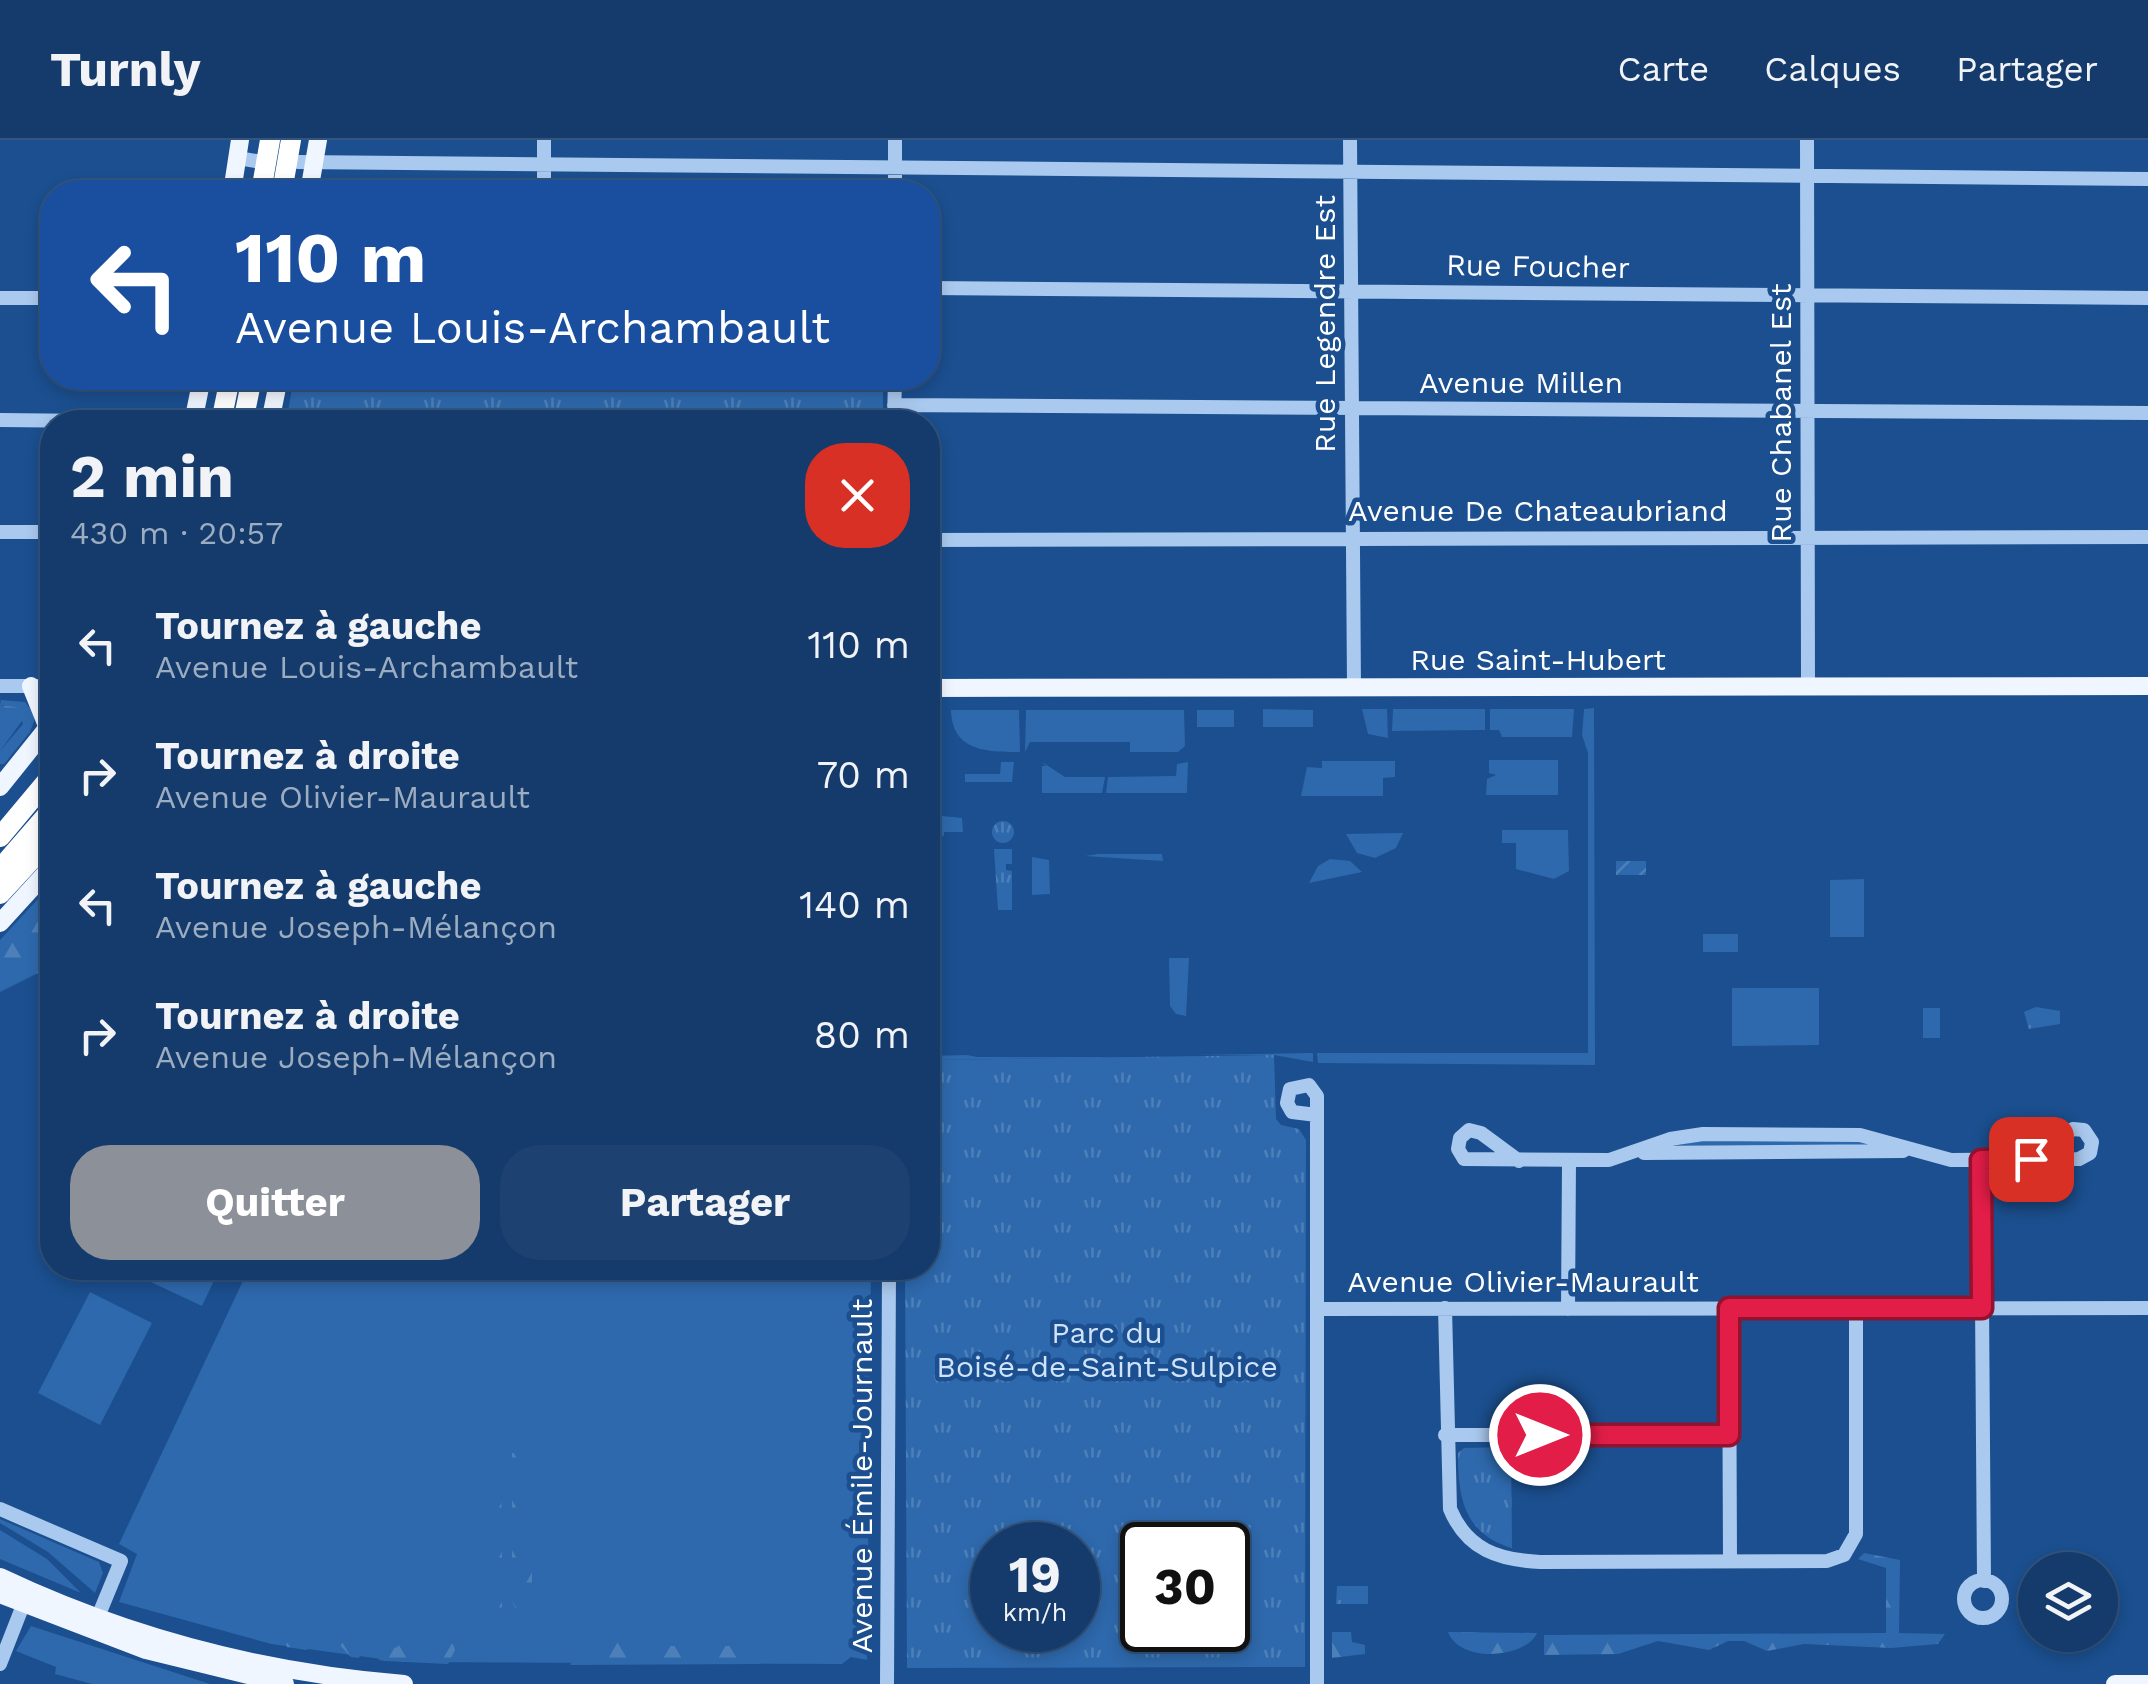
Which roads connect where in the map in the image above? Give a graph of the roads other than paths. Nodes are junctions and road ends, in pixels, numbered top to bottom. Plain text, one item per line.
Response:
1 (270, 140) edge
2 (291, 140) edge
3 (318, 140) edge
4 (544, 140) edge
5 (895, 140) edge
6 (1350, 140) edge
7 (1807, 140) edge
8 (245, 153) edge
9 (306, 163) junction
10 (544, 166) junction
11 (894, 168) junction
12 (1350, 173) junction
13 (1808, 177) junction
14 (236, 180) edge
15 (263, 180) edge
16 (284, 180) edge
17 (308, 180) edge
18 (544, 180) edge
19 (894, 180) edge
20 (2148, 180) edge
21 (940, 288) edge
22 (1351, 292) junction
23 (1807, 296) junction
24 (0, 298) edge
25 (40, 298) edge
26 (2148, 298) edge
27 (895, 390) edge
28 (894, 405) junction
29 (1352, 408) junction
30 (894, 410) edge
31 (1807, 411) junction
32 (2148, 413) edge
33 (0, 420) edge
34 (40, 420) edge
35 (0, 532) edge
36 (40, 532) edge
37 (2148, 537) edge
38 (1352, 538) junction
39 (1808, 538) junction
40 (940, 540) edge
41 (0, 686) edge
42 (31, 686) junction
43 (40, 686) edge
44 (1808, 686) junction
45 (2148, 686) edge
46 (940, 688) edge
47 (1354, 688) junction
48 (40, 704) edge
49 (40, 737) edge
50 (0, 787) edge
51 (40, 787) edge
52 (40, 790) edge
53 (0, 820) edge
54 (40, 823) edge
55 (0, 838) edge
56 (40, 847) edge
57 (0, 869) edge
58 (40, 879) edge
59 (0, 894) edge
60 (0, 923) edge
61 (1318, 1114) dead end
62 (2031, 1159) dead end
63 (1981, 1160) junction
64 (1519, 1161) dead end
65 (1569, 1161) junction
66 (889, 1280) edge
67 (1445, 1308) junction
68 (1568, 1308) junction
69 (1729, 1308) junction
70 (1982, 1308) junction
71 (2148, 1308) edge
72 (1318, 1309) junction
73 (1856, 1309) junction
74 (1445, 1435) junction
75 (1729, 1435) junction
76 (0, 1510) edge
77 (1730, 1560) junction
78 (0, 1577) edge
79 (1984, 1581) dead end
80 (0, 1594) edge
81 (26, 1597) junction
82 (95, 1625) junction
83 (0, 1664) edge
84 (285, 1684) edge
85 (404, 1684) edge
86 (887, 1684) edge
87 (1317, 1684) edge
88 (2115, 1684) edge
89 (2148, 1684) edge

1 - 15 highway, bridge
2 - 16 highway, bridge
3 - 9 main road
4 - 10 street
5 - 11 street
6 - 12 street, Rue Legendre Est
7 - 13 street, Rue Chabanel Est
8 - 14 main road
9 - 10 street
9 - 17 main road
10 - 11 street
10 - 18 street
11 - 12 street
11 - 19 street
12 - 13 street
12 - 22 street, Rue Legendre Est
13 - 20 street
13 - 23 street, Rue Chabanel Est
21 - 22 street, Rue Foucher
22 - 23 street, Rue Foucher
22 - 29 street, Rue Legendre Est
23 - 26 street, Rue Foucher
23 - 31 street, Rue Chabanel Est
24 - 25 street
27 - 28 street
28 - 29 street, Avenue Millen
28 - 30 street
29 - 31 street, Avenue Millen
29 - 38 street, Rue Legendre Est
31 - 32 street, Avenue Millen
31 - 39 street, Rue Chabanel Est
33 - 34 street
35 - 36 street
37 - 39 street, Avenue De Chateaubriand
38 - 39 street, Avenue De Chateaubriand
38 - 40 street, Avenue De Chateaubriand
38 - 47 street, Rue Legendre Est
39 - 44 street, Rue Chabanel Est
41 - 42 street
42 - 43 street
42 - 48 main road
44 - 45 main road, Rue Saint-Hubert
44 - 47 main road, Rue Saint-Hubert
46 - 47 main road, Rue Saint-Hubert
49 - 50 main road
51 - 53 highway
52 - 55 highway
54 - 57 highway
56 - 59 highway
58 - 60 main road
61 - 72 street
62 - 63 street
63 - 65 street
63 - 70 street
64 - 65 street
65 - 68 street
66 - 86 street, Avenue Émile-Journault
67 - 68 street, Avenue Olivier-Maurault
67 - 72 street, Avenue Olivier-Maurault
67 - 74 street
68 - 69 street, Avenue Olivier-Maurault
69 - 73 street, Avenue Olivier-Maurault
69 - 75 street
70 - 71 street, Avenue Olivier-Maurault
70 - 73 street, Avenue Olivier-Maurault
70 - 79 street
72 - 87 street
73 - 77 street
74 - 75 street
74 - 77 street
75 - 77 street
76 - 82 street
78 - 81 main road
80 - 81 main road
81 - 82 main road
81 - 83 street
82 - 84 main road
82 - 85 main road
88 - 89 main road

